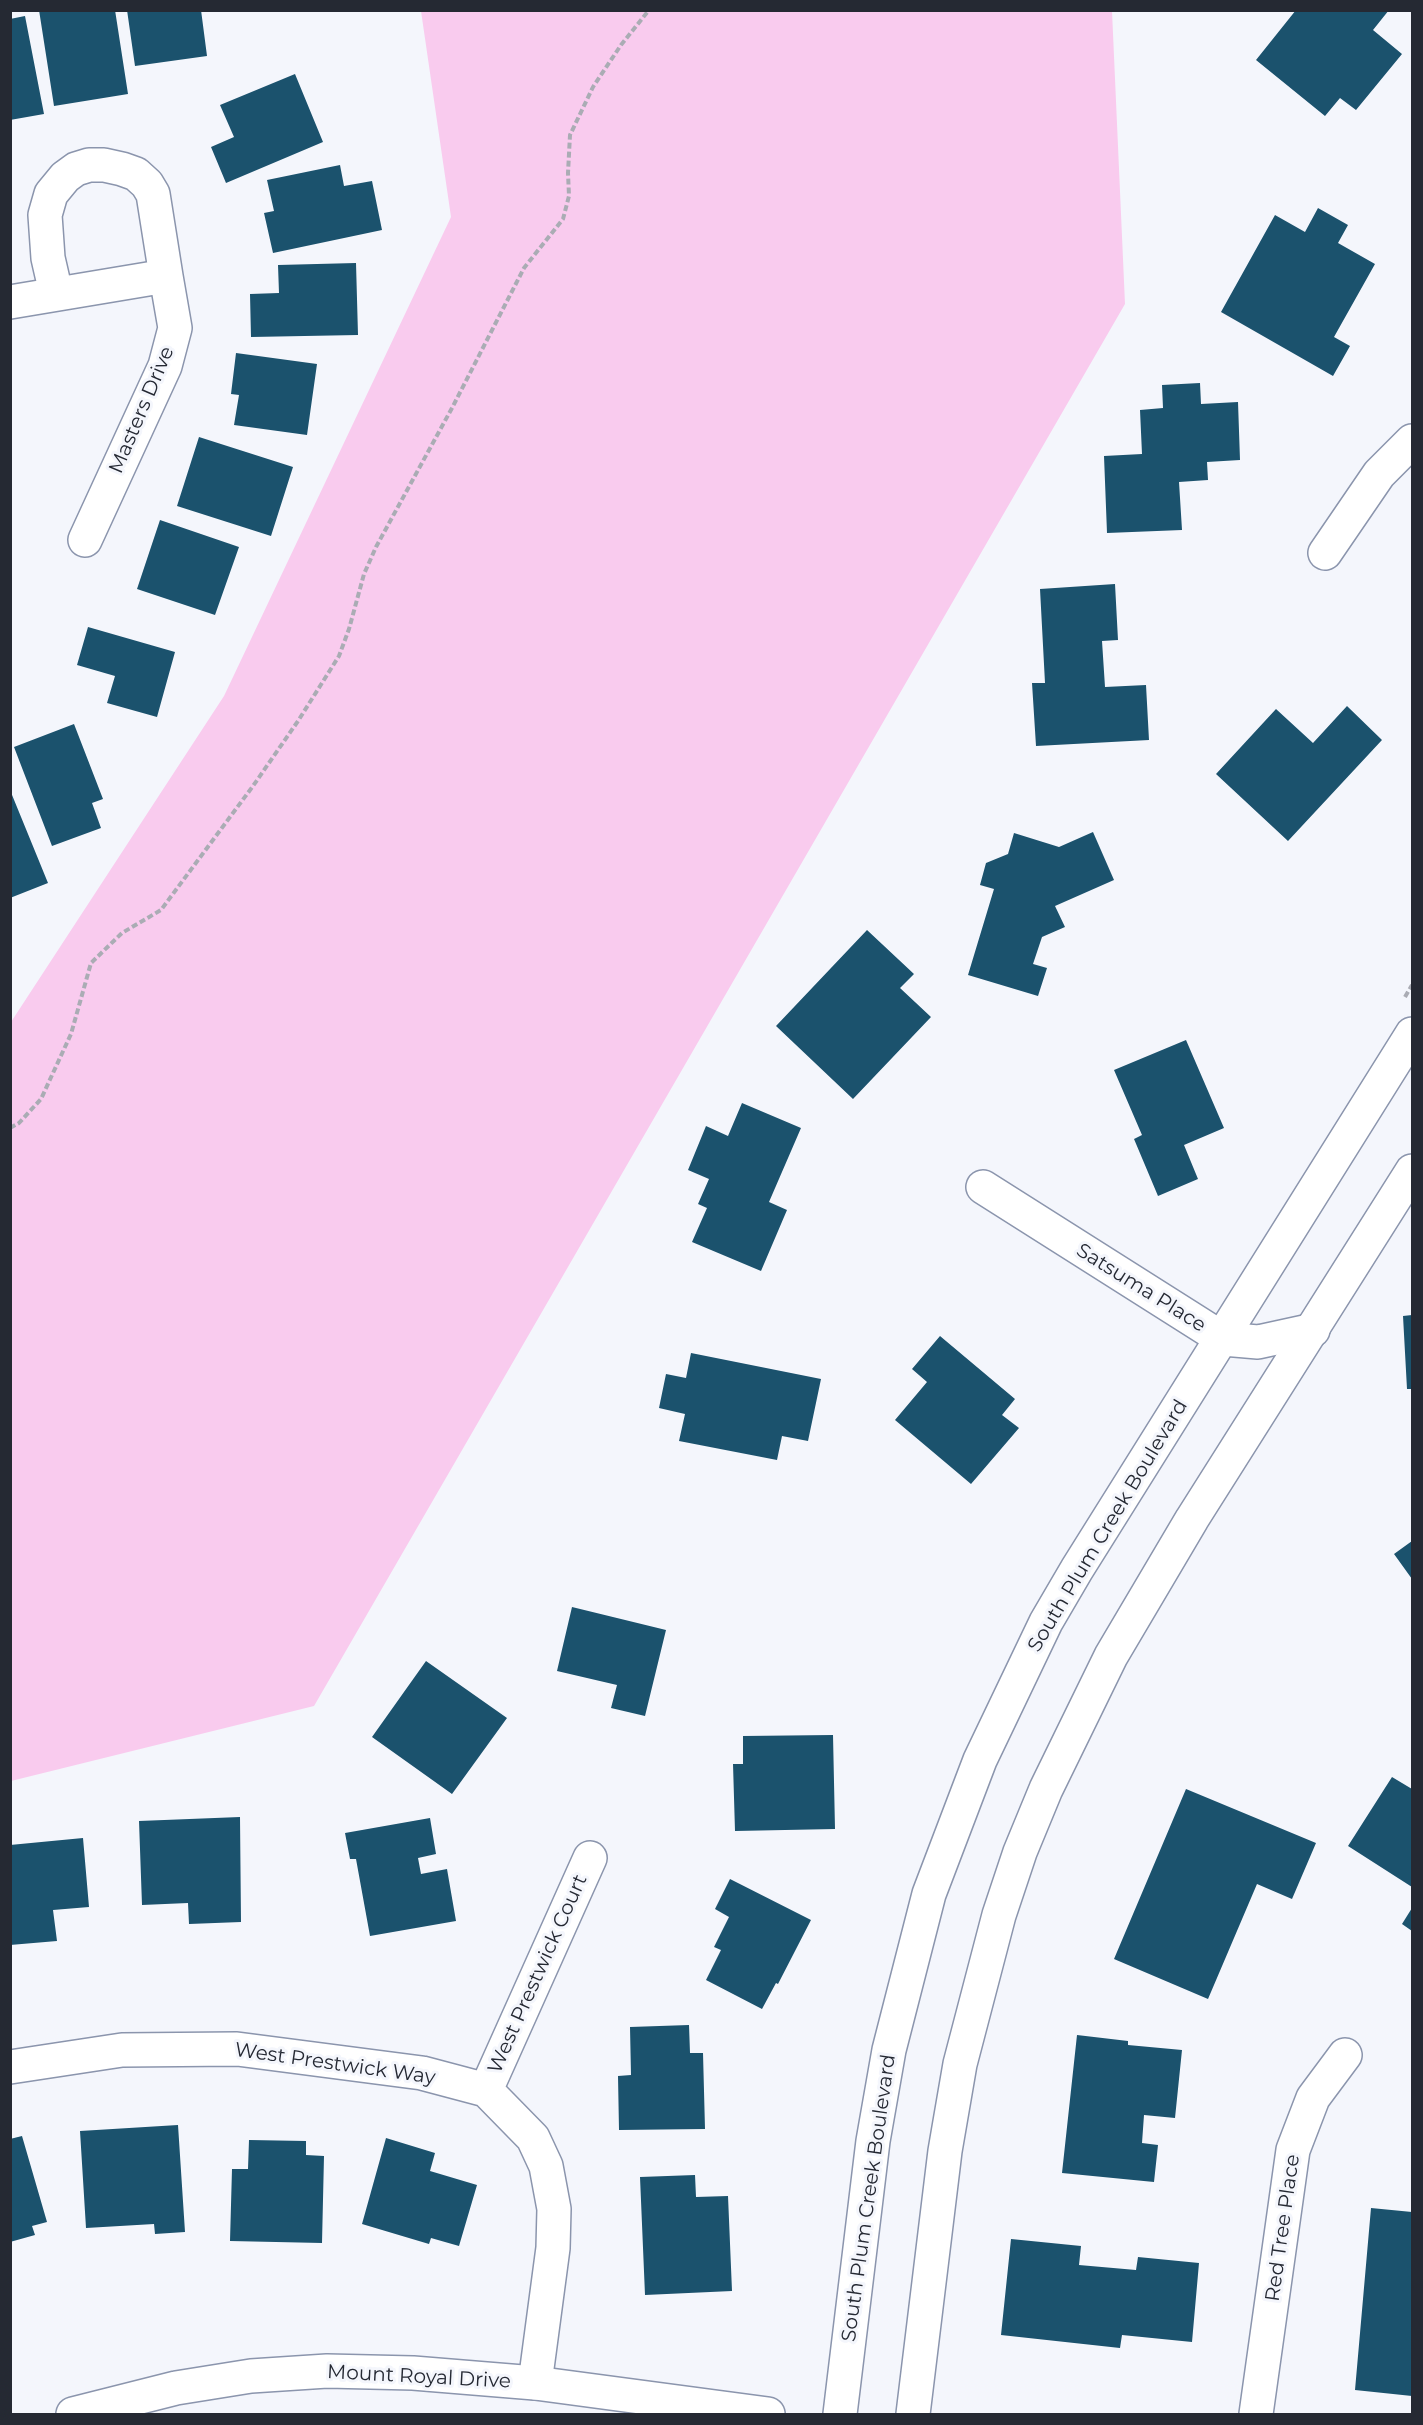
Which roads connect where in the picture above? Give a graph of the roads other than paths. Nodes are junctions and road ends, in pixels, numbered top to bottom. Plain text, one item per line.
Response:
1 (166, 276) junction
2 (56, 293) junction
3 (10, 302) edge
4 (1413, 441) edge
5 (85, 540) dead end
6 (1325, 553) dead end
7 (1413, 1035) edge
8 (1413, 1171) edge
9 (983, 1187) dead end
10 (1313, 1330) junction
11 (1223, 1339) junction
12 (590, 1858) dead end
13 (1345, 2055) dead end
14 (10, 2067) edge
15 (486, 2090) junction
16 (535, 2383) junction
17 (73, 2415) edge
18 (768, 2415) edge
19 (840, 2415) edge
20 (913, 2415) edge
21 (1256, 2415) edge

1 - 2 street
1 - 2 street, Masters Drive
1 - 5 street, Masters Drive
2 - 3 street
4 - 6 street
7 - 11 street, South Plum Creek Boulevard
8 - 10 street
9 - 11 street, Satsuma Place
10 - 11 street, Satsuma Place
10 - 20 street
11 - 19 street, South Plum Creek Boulevard
12 - 15 street, West Prestwick Court
13 - 21 street, Red Tree Place
14 - 15 street, West Prestwick Way
15 - 16 street
16 - 17 street, Mount Royal Drive
16 - 18 street, Mount Royal Drive

